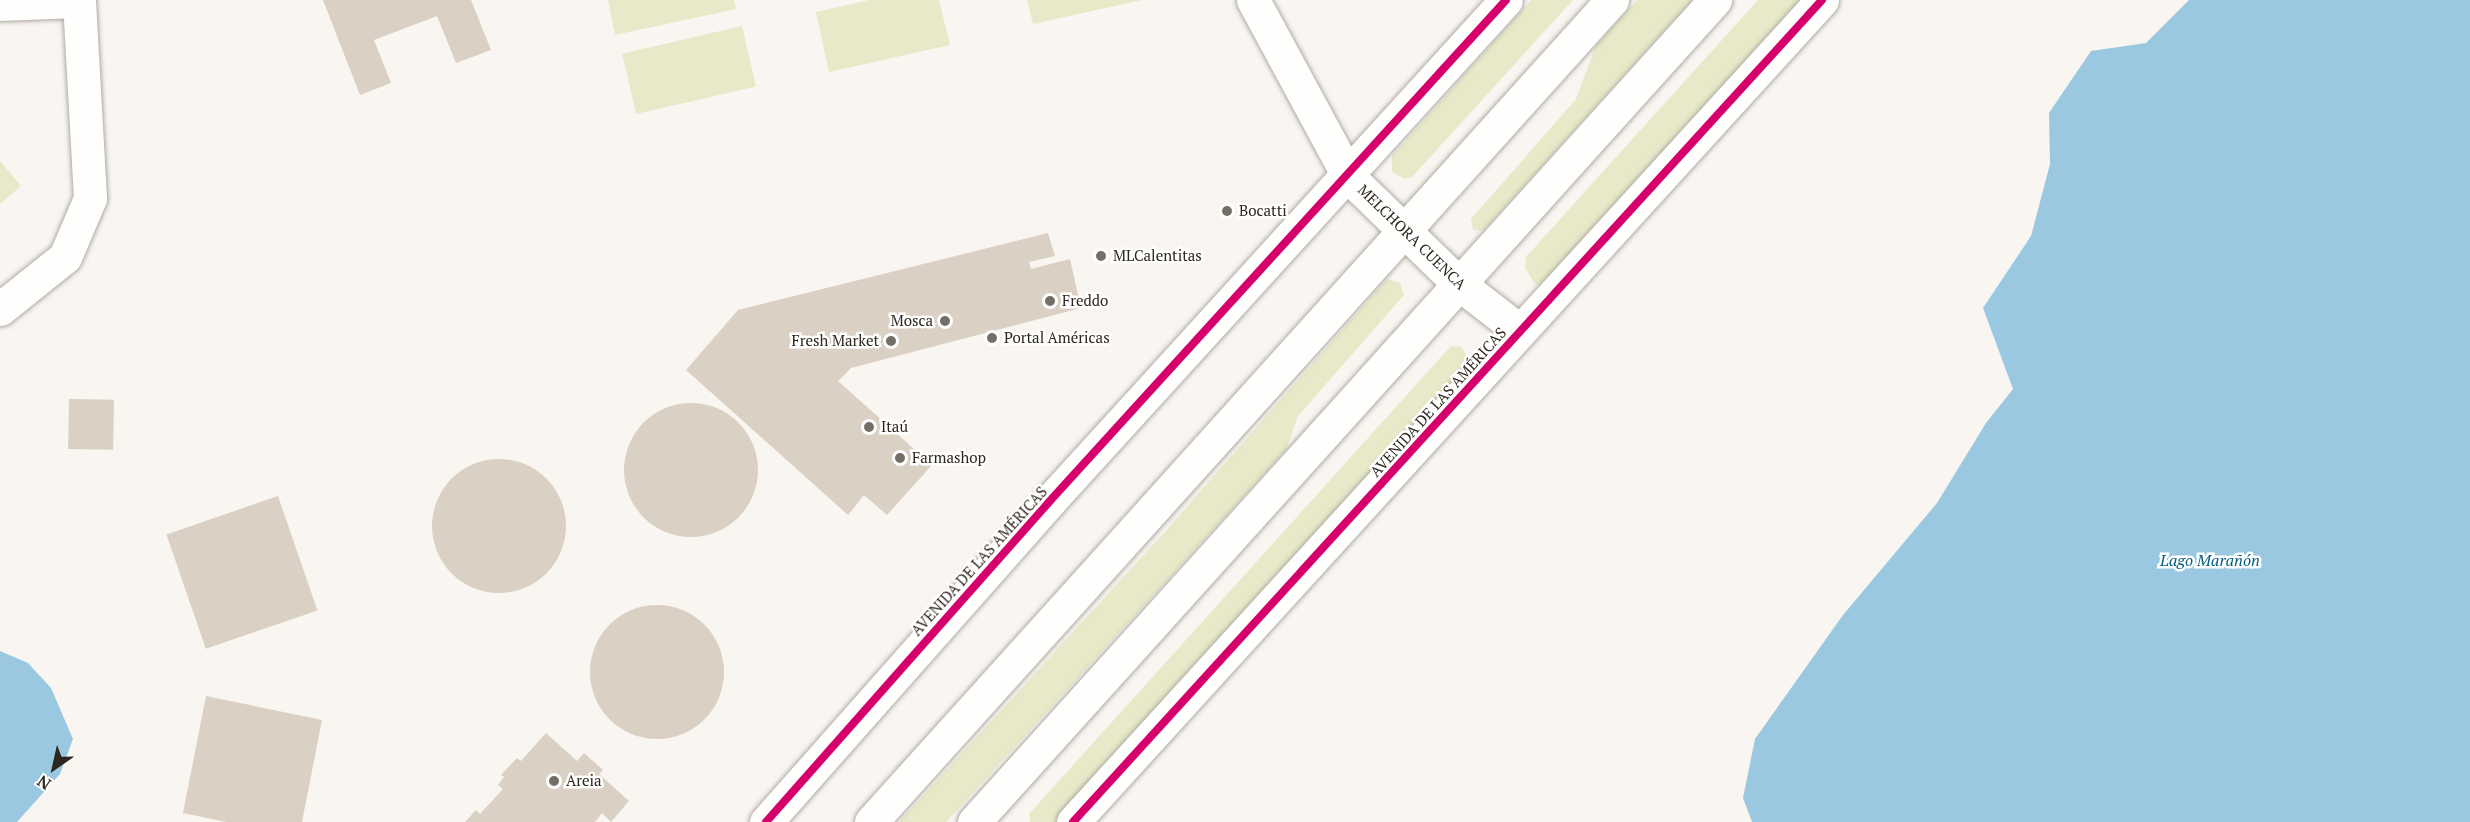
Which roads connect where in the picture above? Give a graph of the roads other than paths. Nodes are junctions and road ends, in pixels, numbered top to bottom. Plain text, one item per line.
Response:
1 (1253, 0) edge
2 (1506, 0) edge
3 (1612, 0) edge
4 (1715, 0) edge
5 (1822, 0) edge
6 (79, 1) edge
7 (0, 4) edge
8 (1348, 176) junction
9 (1403, 230) junction
10 (1458, 283) junction
11 (0, 309) edge
12 (1520, 331) junction
13 (766, 822) edge
14 (871, 822) edge
15 (975, 822) edge
16 (1073, 822) edge

1 - 8 main road, MELCHORA CUENCA
2 - 8 main road, AVENIDA DE LAS AMÉRICAS
3 - 9 main road
4 - 10 main road
5 - 12 main road, AVENIDA DE LAS AMÉRICAS
6 - 7 main road
6 - 11 main road
8 - 9 main road, MELCHORA CUENCA
8 - 13 main road, AVENIDA DE LAS AMÉRICAS
9 - 10 main road, MELCHORA CUENCA
9 - 14 main road
10 - 12 main road, MELCHORA CUENCA
10 - 15 main road
12 - 16 main road, AVENIDA DE LAS AMÉRICAS

